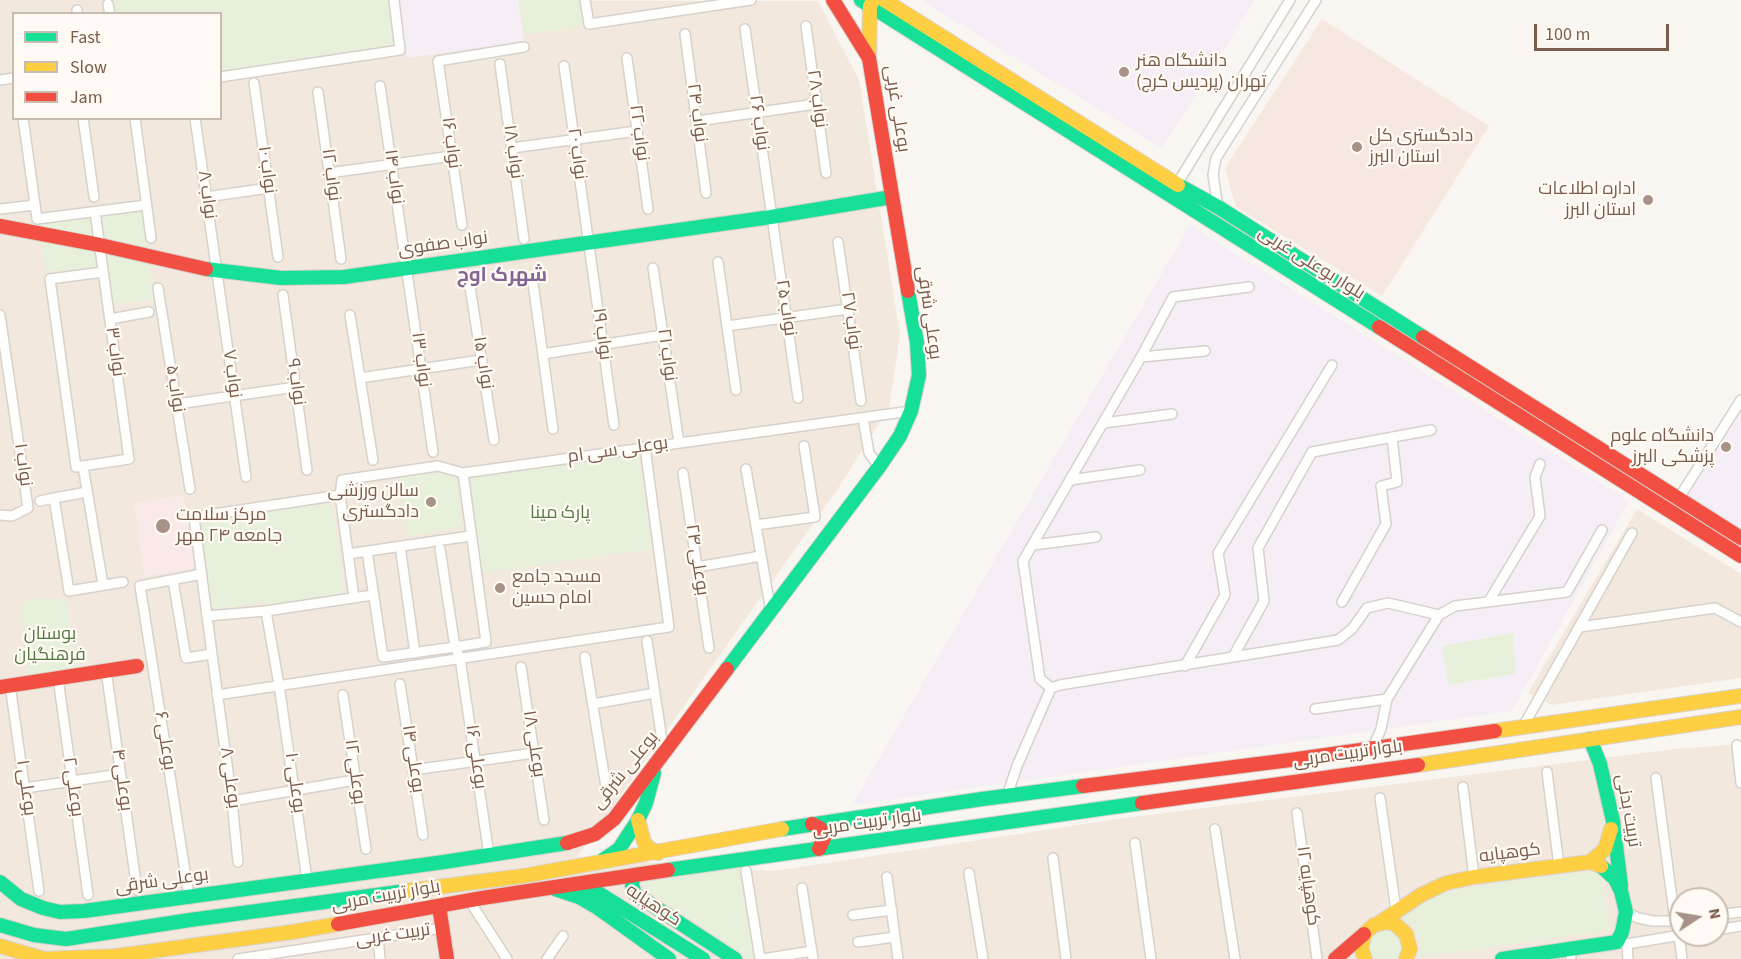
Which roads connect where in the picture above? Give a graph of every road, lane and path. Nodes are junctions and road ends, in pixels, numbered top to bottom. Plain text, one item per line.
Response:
1 (394, 0) edge
2 (585, 0) edge
3 (751, 0) edge
4 (832, 0) edge
5 (884, 0) edge
6 (1290, 0) edge
7 (1316, 0) edge
8 (868, 2) edge
9 (806, 26) dead end
10 (746, 29) dead end
11 (685, 34) dead end
12 (524, 47) dead end
13 (627, 58) dead end
14 (869, 58) junction
15 (500, 64) dead end
16 (564, 66) dead end
17 (222, 77) edge
18 (254, 83) dead end
19 (380, 86) dead end
20 (318, 92) dead end
21 (816, 104) junction
22 (757, 112) junction
23 (23, 120) edge
24 (83, 120) edge
25 (135, 120) edge
26 (195, 120) edge
27 (697, 121) junction
28 (637, 131) junction
29 (574, 140) junction
30 (512, 148) junction
31 (452, 156) junction
32 (392, 165) junction
33 (329, 173) junction
34 (826, 173) dead end
35 (1177, 184) junction
36 (269, 188) junction
37 (706, 193) dead end
38 (94, 197) dead end
39 (206, 197) junction
40 (892, 197) junction
41 (35, 205) junction
42 (146, 205) junction
43 (1218, 207) junction
44 (1, 209) edge
45 (648, 209) dead end
46 (95, 212) junction
47 (771, 217) junction
48 (462, 225) dead end
49 (0, 226) edge
50 (151, 238) dead end
51 (524, 239) dead end
52 (589, 242) junction
53 (838, 242) dead end
54 (100, 245) junction
55 (278, 258) dead end
56 (341, 259) dead end
57 (718, 262) dead end
58 (1302, 262) junction
59 (406, 268) junction
60 (653, 268) dead end
61 (217, 271) junction
62 (103, 272) junction
63 (1295, 275) junction
64 (533, 283) dead end
65 (470, 287) dead end
66 (1249, 287) dead end
67 (158, 288) dead end
68 (283, 295) dead end
69 (848, 309) junction
70 (149, 312) dead end
71 (0, 315) edge
72 (350, 315) dead end
73 (787, 318) junction
74 (110, 319) junction
75 (727, 326) junction
76 (663, 335) junction
77 (602, 345) junction
78 (1205, 351) dead end
79 (543, 354) junction
80 (1141, 357) junction
81 (481, 360) junction
82 (1460, 361) junction
83 (1332, 365) dead end
84 (421, 369) junction
85 (1451, 374) junction
86 (360, 378) junction
87 (296, 387) junction
88 (736, 390) dead end
89 (235, 396) junction
90 (798, 399) dead end
91 (861, 400) dead end
92 (1741, 400) edge
93 (177, 405) junction
94 (911, 411) junction
95 (1172, 414) dead end
96 (863, 418) junction
97 (1104, 423) junction
98 (614, 425) dead end
99 (553, 429) dead end
100 (1431, 430) dead end
101 (1392, 437) junction
102 (494, 440) dead end
103 (679, 443) junction
104 (804, 446) dead end
105 (645, 447) junction
106 (433, 452) dead end
107 (372, 460) dead end
108 (1540, 464) dead end
109 (80, 466) junction
110 (879, 467) junction
111 (746, 469) dead end
112 (307, 470) dead end
113 (1140, 470) dead end
114 (463, 472) junction
115 (683, 472) dead end
116 (246, 477) dead end
117 (1070, 480) junction
118 (190, 489) dead end
119 (87, 492) junction
120 (340, 495) junction
121 (54, 498) junction
122 (1678, 498) junction
123 (40, 501) dead end
124 (0, 515) edge
125 (756, 525) junction
126 (1602, 530) dead end
127 (1632, 533) dead end
128 (470, 536) junction
129 (1096, 537) dead end
130 (1741, 538) edge
131 (1033, 545) junction
132 (400, 546) junction
133 (440, 549) dead end
134 (367, 551) junction
135 (348, 554) junction
136 (761, 556) junction
137 (1741, 556) edge
138 (697, 567) junction
139 (202, 574) junction
140 (173, 580) junction
141 (123, 582) dead end
142 (103, 585) junction
143 (373, 595) junction
144 (354, 598) junction
145 (1489, 601) junction
146 (1342, 602) dead end
147 (266, 611) junction
148 (771, 612) junction
149 (1439, 615) junction
150 (207, 616) junction
151 (1741, 622) edge
152 (1580, 627) junction
153 (647, 641) dead end
154 (455, 647) junction
155 (709, 648) dead end
156 (415, 653) junction
157 (212, 654) junction
158 (585, 657) dead end
159 (1233, 657) junction
160 (460, 658) junction
161 (137, 666) dead end
162 (1185, 666) junction
163 (521, 667) dead end
164 (105, 670) junction
165 (58, 678) junction
166 (400, 684) dead end
167 (279, 685) junction
168 (5, 686) edge
169 (1051, 688) junction
170 (655, 693) junction
171 (217, 695) junction
172 (343, 695) dead end
173 (1741, 696) edge
174 (1387, 699) junction
175 (1717, 699) junction
176 (593, 704) junction
177 (1315, 709) dead end
178 (1741, 717) edge
179 (1720, 720) junction
180 (1524, 725) junction
181 (1590, 739) junction
182 (1737, 745) dead end
183 (1372, 747) junction
184 (1337, 752) junction
185 (534, 753) junction
186 (664, 753) junction
187 (1290, 760) junction
188 (475, 761) junction
189 (655, 766) junction
190 (413, 770) junction
191 (1547, 772) dead end
192 (120, 774) junction
193 (1340, 776) junction
194 (1656, 778) dead end
195 (354, 780) junction
196 (71, 781) junction
197 (1291, 782) junction
198 (1741, 783) edge
199 (1463, 787) dead end
200 (25, 788) junction
201 (295, 790) junction
202 (607, 793) dead end
203 (1007, 796) junction
204 (1380, 798) dead end
205 (232, 801) junction
206 (1297, 813) dead end
207 (544, 820) dead end
208 (638, 820) junction
209 (1613, 821) junction
210 (812, 824) junction
211 (1215, 829) dead end
212 (423, 835) dead end
213 (1135, 843) dead end
214 (366, 849) dead end
215 (819, 849) junction
216 (658, 853) junction
217 (489, 855) junction
218 (1053, 858) dead end
219 (238, 862) dead end
220 (1590, 862) junction
221 (599, 863) junction
222 (1559, 866) junction
223 (746, 871) dead end
224 (969, 873) dead end
225 (633, 876) junction
226 (887, 877) dead end
227 (1474, 877) junction
228 (307, 880) junction
229 (0, 882) edge
230 (584, 884) junction
231 (1673, 887) edge
232 (802, 888) dead end
233 (553, 889) junction
234 (137, 890) dead end
235 (39, 891) dead end
236 (1621, 891) junction
237 (635, 894) junction
238 (88, 896) dead end
239 (189, 896) junction
240 (469, 900) junction
241 (610, 900) junction
242 (439, 906) junction
243 (289, 907) junction
244 (892, 910) junction
245 (1396, 910) junction
246 (1626, 912) junction
247 (854, 915) dead end
248 (1669, 921) edge
249 (0, 925) edge
250 (1375, 925) junction
251 (442, 928) junction
252 (292, 932) junction
253 (563, 936) dead end
254 (895, 937) junction
255 (1669, 937) edge
256 (378, 938) junction
257 (858, 942) dead end
258 (1622, 943) junction
259 (0, 946) edge
260 (1570, 954) edge
261 (812, 955) edge
262 (255, 958) edge
263 (665, 958) edge
264 (732, 958) edge
265 (238, 959) edge
266 (380, 959) edge
267 (447, 959) edge
268 (507, 959) edge
269 (546, 959) edge
270 (703, 959) edge
271 (762, 959) edge
272 (898, 959) edge
273 (983, 959) edge
274 (1066, 959) edge
275 (1151, 959) edge
276 (1234, 959) edge
277 (1317, 959) edge
278 (1335, 959) edge
279 (1365, 959) edge
280 (1406, 959) edge
281 (1502, 959) edge
282 (1628, 959) edge

1 - 17 street
2 - 3 street
4 - 14 street, بوعلی غربی
5 - 35 street, بلوار بوعلی غربی
6 - 35 street
7 - 43 street
8 - 14 street
8 - 63 street, بلوار بوعلی غربی
9 - 21 street, نواب ۲۸
10 - 22 street, نواب ۲۶
11 - 27 street, نواب ۲۴
12 - 31 street, نواب ۱۶
13 - 28 street, نواب ۲۲
14 - 40 street, بوعلی غربی
15 - 30 street, نواب ۱۸
16 - 29 street, نواب ۲۰
18 - 36 street, نواب ۱۰
19 - 32 street, نواب ۱۴
20 - 33 street, نواب ۱۲
21 - 22 street
21 - 34 street, نواب ۲۸
22 - 27 street
22 - 47 street, نواب ۲۶
23 - 41 street
24 - 38 street
25 - 42 street
26 - 39 street, نواب ۸
27 - 37 street, نواب ۲۴
28 - 29 street
28 - 45 street, نواب ۲۲
29 - 30 street
29 - 52 street, نواب ۲۰
30 - 51 street, نواب ۱۸
31 - 32 street
31 - 48 street, نواب ۱۶
32 - 33 street
32 - 59 street, نواب ۱۴
33 - 56 street, نواب ۱۲
35 - 43 street, بلوار بوعلی غربی
36 - 39 street
36 - 55 street, نواب ۱۰
39 - 61 street, نواب ۸
40 - 47 street, نواب صفوی
40 - 94 street, بوعلی شرقی
41 - 44 street
41 - 46 street
42 - 46 street
42 - 50 street
43 - 58 street, بلوار بوعلی غربی
46 - 54 street, نواب ۳
47 - 52 street, نواب صفوی
47 - 73 street, نواب ۲۵
49 - 54 street, نواب صفوی
52 - 59 street, نواب صفوی
52 - 77 street, نواب ۱۹
53 - 69 street, نواب ۲۷
54 - 61 street, نواب صفوی
54 - 62 street, نواب ۳
57 - 75 street
58 - 63 street
58 - 82 street, بلوار بوعلی غربی
59 - 61 street, نواب صفوی
59 - 84 street, نواب ۱۳
60 - 76 street, نواب ۲۱
61 - 89 street, نواب ۷
62 - 74 street, نواب ۳
62 - 109 street
63 - 85 street, بلوار بوعلی غربی
64 - 79 street
65 - 81 street, نواب ۱۵
66 - 80 street
67 - 93 street, نواب ۵
68 - 87 street, نواب ۹
69 - 73 street
69 - 91 street, نواب ۲۷
70 - 74 street
71 - 124 street, نواب ۱
72 - 86 street
73 - 75 street
73 - 90 street, نواب ۲۵
74 - 109 street, نواب ۳
75 - 88 street
76 - 77 street
76 - 103 street, نواب ۲۱
77 - 79 street
77 - 98 street, نواب ۱۹
78 - 80 street
79 - 99 street
80 - 97 street
81 - 84 street
81 - 102 street, نواب ۱۵
82 - 85 street
82 - 122 street, بلوار بوعلی غربی
83 - 162 street
84 - 86 street
84 - 106 street, نواب ۱۳
85 - 137 street, بلوار بوعلی غربی
86 - 107 street
87 - 89 street
87 - 112 street, نواب ۹
89 - 93 street
89 - 116 street, نواب ۷
92 - 122 street
93 - 118 street, نواب ۵
94 - 96 street, بوعلی سی ام
94 - 110 street, بوعلی شرقی
95 - 97 street
96 - 103 street, بوعلی سی ام
96 - 110 street
97 - 117 street
100 - 101 street
101 - 146 street
101 - 159 street
103 - 105 street, بوعلی سی ام
104 - 125 street
105 - 114 street, بوعلی سی ام
105 - 160 street
108 - 145 street
109 - 119 street
110 - 148 street, بوعلی شرقی
111 - 125 street
113 - 117 street
114 - 120 street, بوعلی سی ام
114 - 128 street
115 - 138 street, بوعلی ۲۴
117 - 131 street
119 - 121 street
119 - 142 street
120 - 135 street
120 - 139 street, بوعلی ۸
121 - 123 street
121 - 142 street
122 - 130 street, بلوار بوعلی غربی
125 - 136 street
126 - 145 street
127 - 152 street
128 - 132 street
128 - 154 street
129 - 131 street
131 - 169 street
132 - 134 street
132 - 156 street
133 - 154 street, بوعلی ۱۶
134 - 135 street
134 - 143 street
135 - 144 street
136 - 138 street
136 - 148 street
138 - 155 street, بوعلی ۲۴
139 - 140 street
139 - 150 street, بوعلی ۸
140 - 157 street
140 - 239 street, بوعلی ۶
141 - 142 street
143 - 144 street
143 - 156 street
144 - 147 street
145 - 149 street
147 - 150 street
147 - 167 street, بوعلی ۱۰
148 - 186 street, بوعلی شرقی
149 - 159 street
149 - 174 street
150 - 157 street, بوعلی ۸
151 - 152 street
152 - 180 street
153 - 170 street
154 - 156 street
154 - 160 street, بوعلی ۱۶
157 - 171 street, بوعلی ۸
158 - 176 street
159 - 162 street
160 - 167 street
160 - 188 street, بوعلی ۱۶
161 - 164 street
162 - 169 street
163 - 185 street, بوعلی ۱۸
164 - 165 street
164 - 192 street, بوعلی ۴
165 - 168 street
165 - 196 street, بوعلی ۲
166 - 190 street, بوعلی ۱۴
167 - 171 street
167 - 201 street, بوعلی ۱۰
168 - 200 street, بوعلی ۱
169 - 203 street
170 - 176 street
170 - 186 street
171 - 205 street, بوعلی ۸
172 - 195 street, بوعلی ۱۲
173 - 175 street, بلوار تربیت مربی
174 - 177 street
174 - 183 street
175 - 179 street
175 - 180 street, بلوار تربیت مربی
176 - 202 street
178 - 179 street, بلوار تربیت مربی
179 - 181 street, بلوار تربیت مربی
180 - 183 street, بلوار تربیت مربی
181 - 193 street, بلوار تربیت مربی
181 - 209 street, تربیت بدنی
182 - 198 street
183 - 184 street, بلوار تربیت مربی
184 - 187 street, بلوار تربیت مربی
184 - 193 street
185 - 188 street
185 - 207 street, بوعلی ۱۸
186 - 189 street, بوعلی شرقی
187 - 197 street
187 - 203 street, بلوار تربیت مربی
188 - 190 street
188 - 217 street, بوعلی ۱۶
189 - 208 street
189 - 217 street, بوعلی شرقی
190 - 212 street, بوعلی ۱۴
191 - 222 street
192 - 196 street
192 - 234 street, بوعلی ۴
193 - 197 street, بلوار تربیت مربی
194 - 231 street
195 - 201 street
195 - 214 street, بوعلی ۱۲
196 - 200 street
196 - 238 street, بوعلی ۲
197 - 215 street, بلوار تربیت مربی
199 - 227 street
200 - 235 street, بوعلی ۱
201 - 205 street
201 - 228 street, بوعلی ۱۰
203 - 210 street, بلوار تربیت مربی
204 - 245 street
205 - 219 street, بوعلی ۸
206 - 277 street, کوهپایه ۱۲
208 - 216 street
208 - 221 street
209 - 220 street
209 - 236 street, تربیت بدنی
210 - 215 street
210 - 216 street, بلوار تربیت مربی
211 - 276 street
213 - 275 street
215 - 225 street, بلوار تربیت مربی
216 - 221 street, بلوار تربیت مربی
217 - 228 street, بوعلی شرقی
218 - 274 street
220 - 222 street, کوهپایه
220 - 236 street
221 - 243 street, بلوار تربیت مربی
222 - 227 street, کوهپایه
223 - 271 street
224 - 273 street
225 - 230 street, بلوار تربیت مربی
225 - 237 street, کوهپایه
226 - 244 street
227 - 245 street, کوهپایه
228 - 239 street, بوعلی شرقی
229 - 239 street, بوعلی شرقی
230 - 233 street, بلوار تربیت مربی
230 - 241 street, کوهپایه
232 - 261 street
233 - 240 street, بلوار تربیت مربی
233 - 263 street
236 - 246 street
237 - 241 street
237 - 264 street, کوهپایه
240 - 242 street, بلوار تربیت مربی
240 - 268 street
241 - 270 street, کوهپایه
242 - 251 street
242 - 252 street, بلوار تربیت مربی
243 - 249 street, بلوار تربیت مربی
243 - 252 street
244 - 247 street
244 - 254 street
245 - 250 street, کوهپایه
246 - 248 street
246 - 258 street
250 - 278 street, کوهپایه
250 - 279 street
250 - 280 street
251 - 256 street, تربیت غربی
251 - 267 street
252 - 259 street, بلوار تربیت مربی
253 - 269 street
254 - 257 street
254 - 272 street
255 - 258 street
256 - 262 street, تربیت غربی
256 - 266 street
258 - 260 street
258 - 282 street
260 - 281 street
261 - 271 street
262 - 265 street, تربیت غربی

